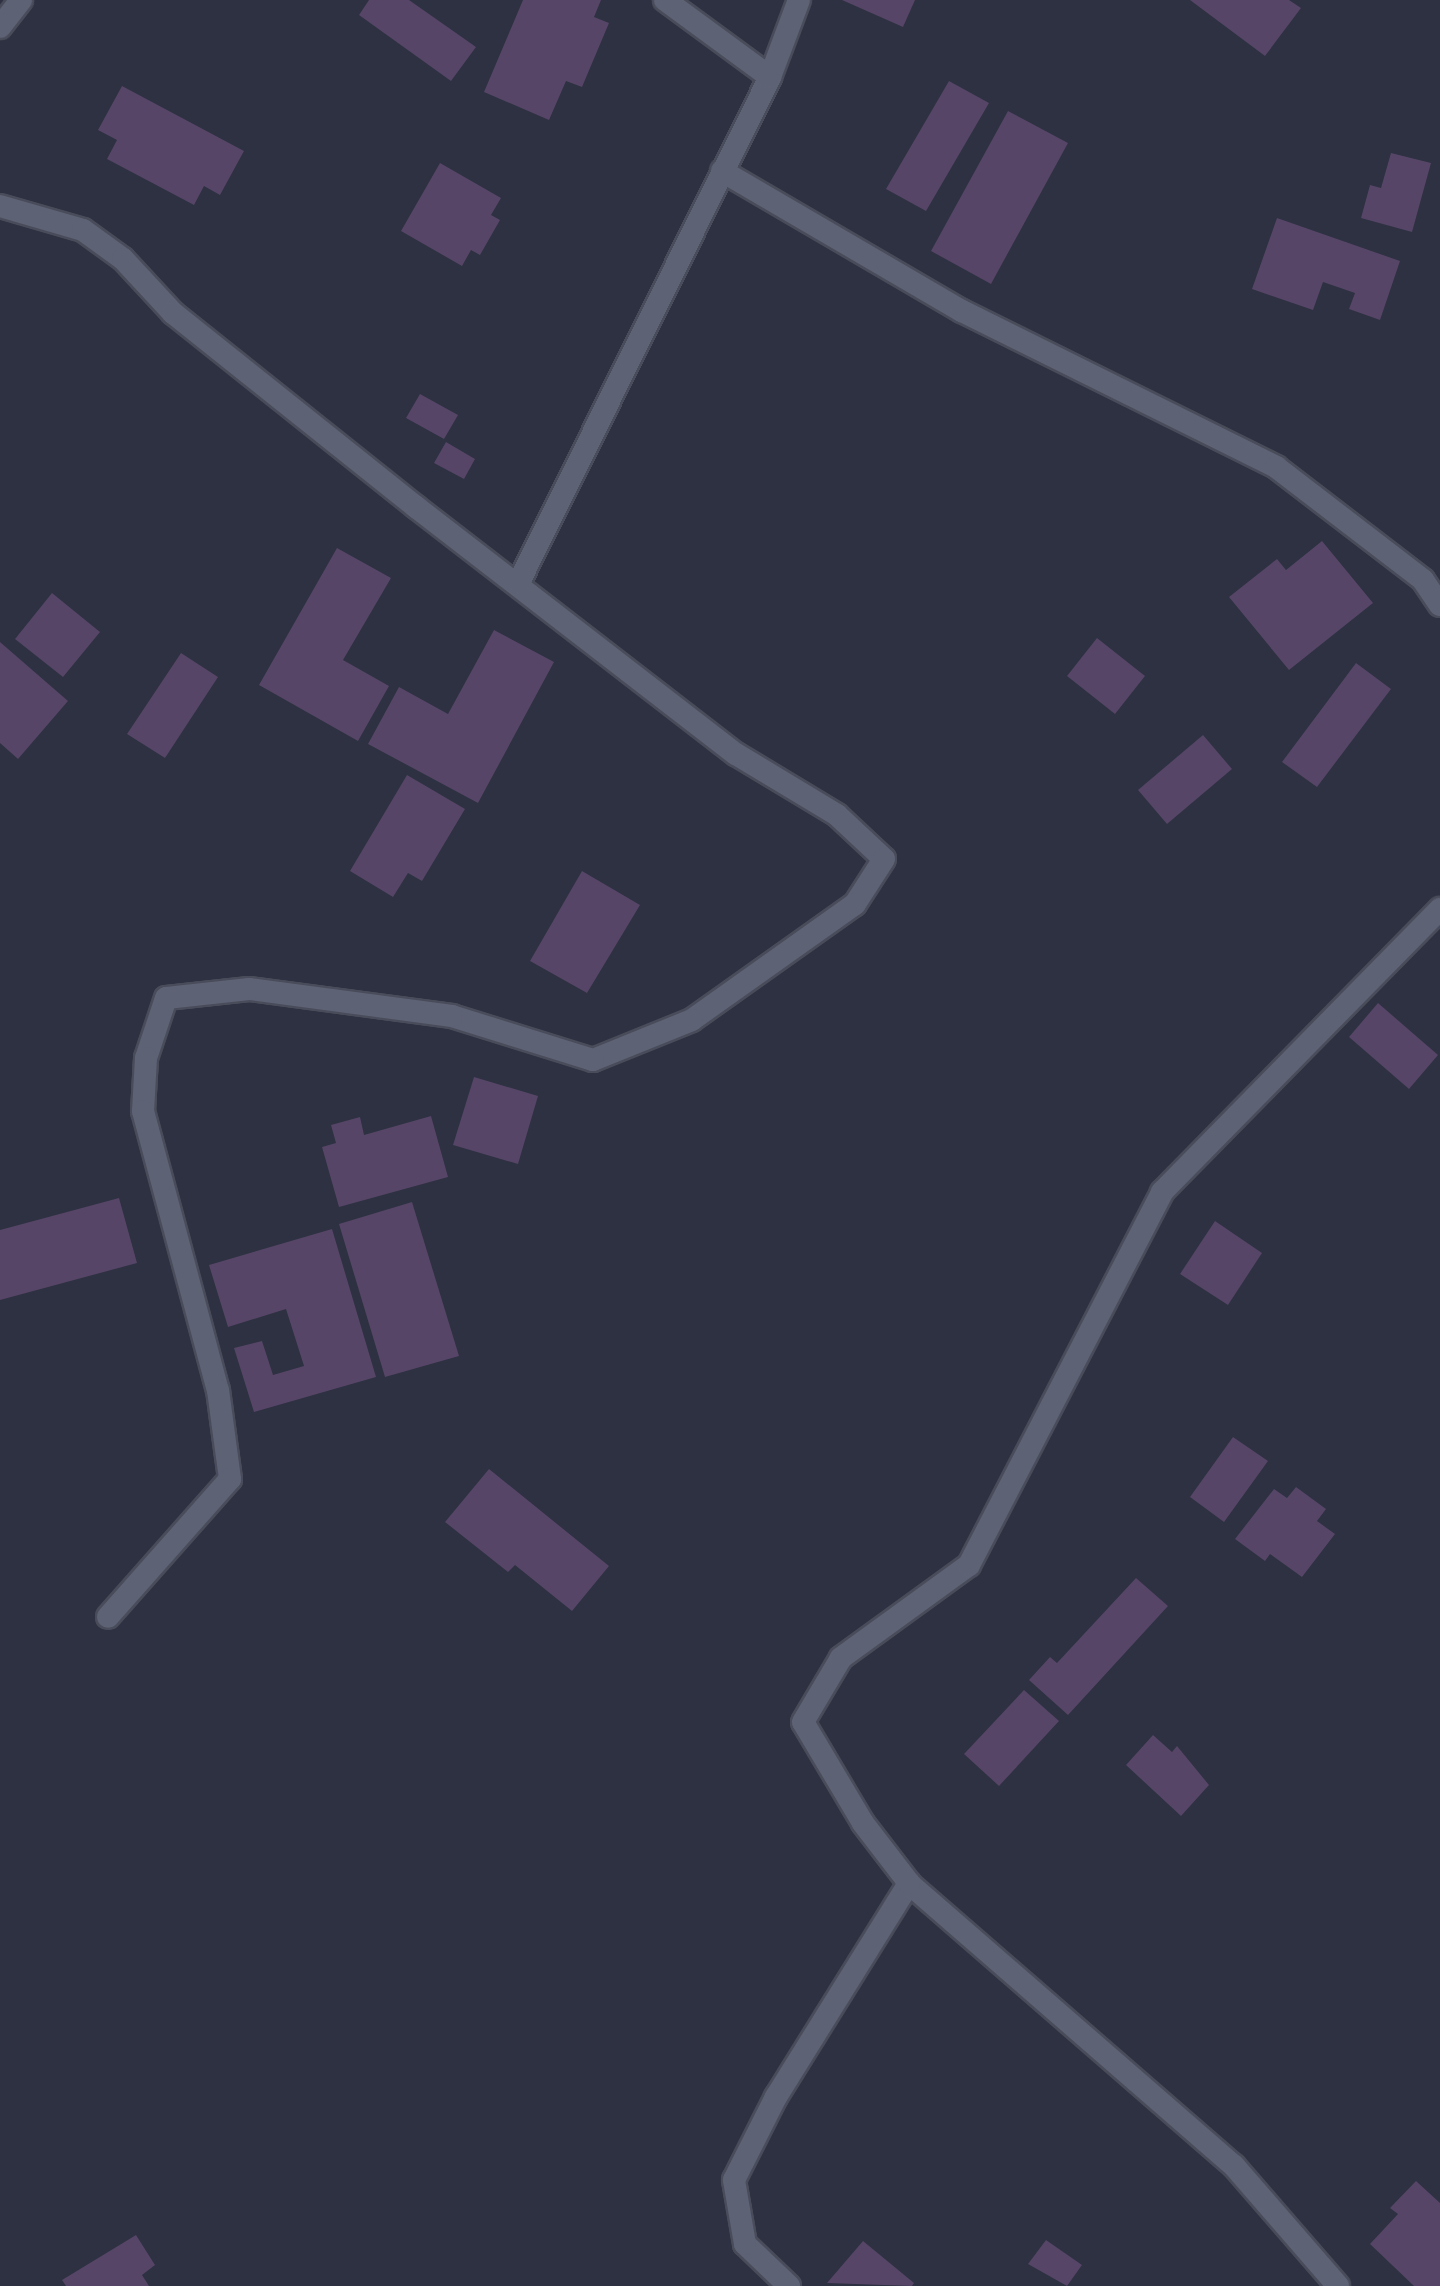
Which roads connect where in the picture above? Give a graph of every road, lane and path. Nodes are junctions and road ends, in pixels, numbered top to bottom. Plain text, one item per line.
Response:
1 (21, 0) edge
2 (665, 0) edge
3 (799, 0) edge
4 (0, 27) edge
5 (770, 77) junction
6 (722, 171) junction
7 (0, 206) edge
8 (519, 582) junction
9 (1440, 605) edge
10 (1440, 909) edge
11 (108, 1617) dead end
12 (909, 1883) junction
13 (789, 2286) edge
14 (1338, 2286) edge

1 - 4 street
2 - 5 street
3 - 5 street
5 - 6 street
6 - 8 street
6 - 9 street
7 - 8 street
8 - 11 street
10 - 12 street
12 - 13 street
12 - 14 street

